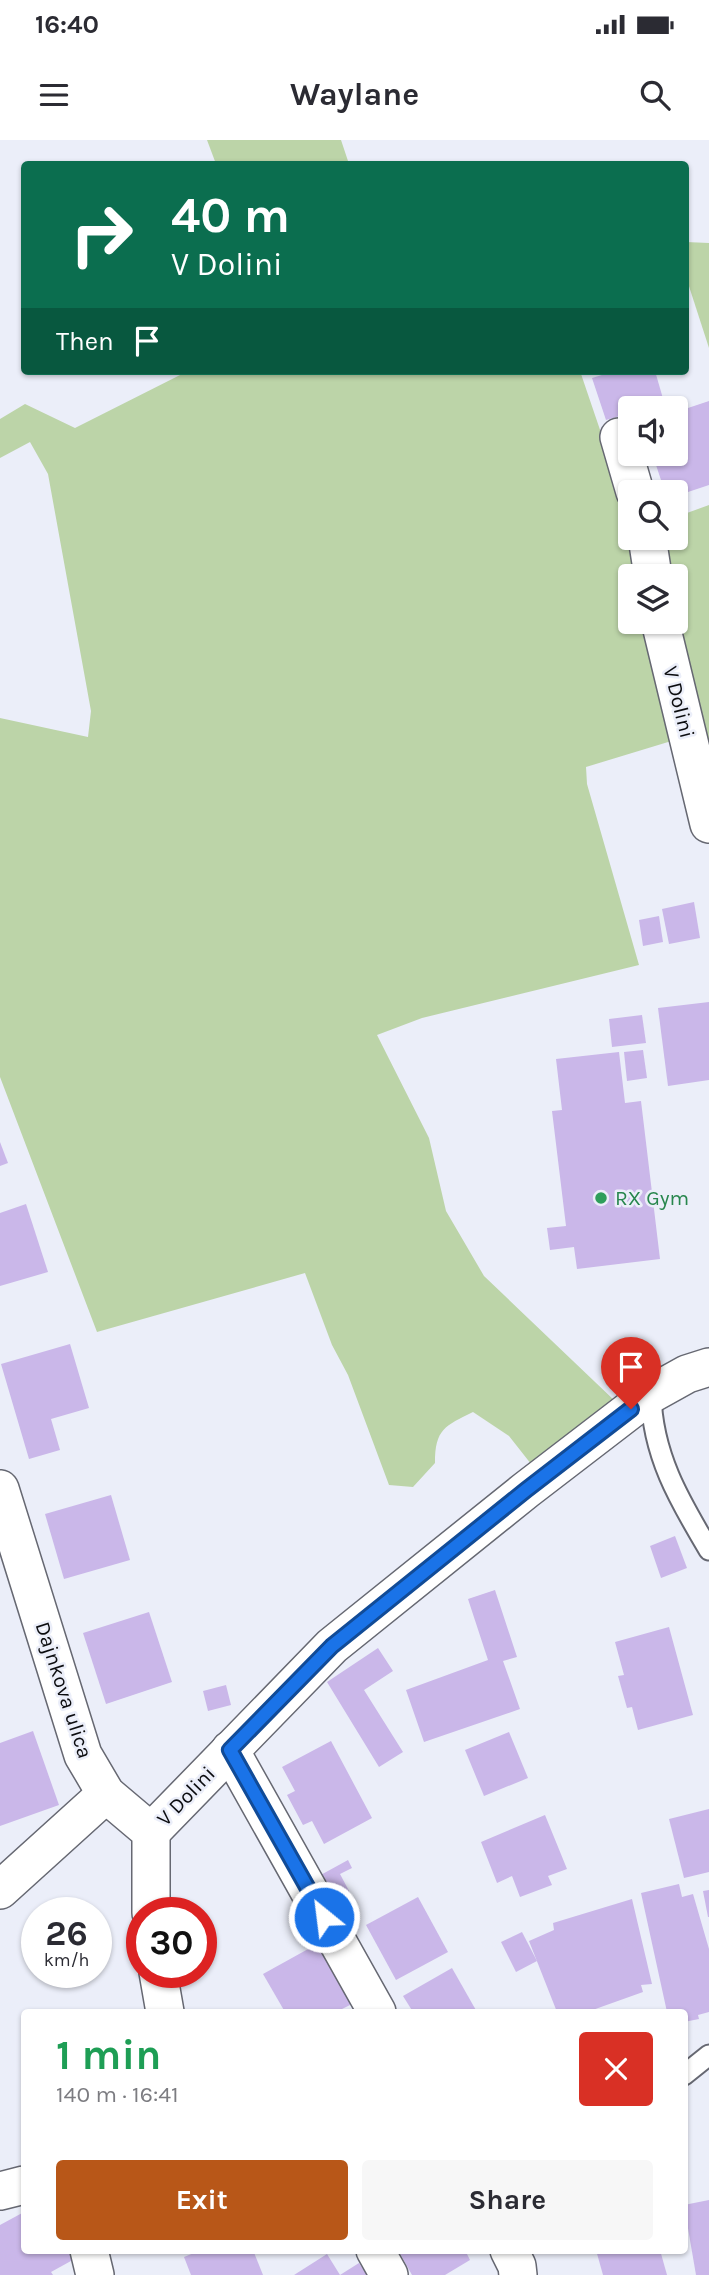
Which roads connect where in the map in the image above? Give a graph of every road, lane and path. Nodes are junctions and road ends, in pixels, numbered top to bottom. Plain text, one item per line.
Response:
1 (663, 634) edge
2 (709, 824) edge
3 (709, 1367) edge
4 (652, 1394) junction
5 (0, 1489) edge
6 (709, 1550) edge
7 (230, 1750) junction
8 (106, 1794) junction
9 (151, 1832) junction
10 (0, 1890) edge
11 (151, 1897) edge
12 (160, 1988) edge
13 (164, 2009) edge
14 (375, 2009) edge
15 (709, 2055) edge
16 (688, 2072) edge
17 (21, 2186) edge
18 (0, 2191) edge
19 (90, 2254) edge
20 (377, 2254) edge
21 (511, 2254) edge
22 (95, 2275) edge
23 (389, 2275) edge
24 (518, 2275) edge

1 - 2 street, V Dolini
3 - 4 street, V Dolini
4 - 6 lane
4 - 7 street, V Dolini
5 - 8 street, Dajnkova ulica
7 - 9 street, V Dolini
7 - 14 street
8 - 9 street, Dajnkova ulica
8 - 10 street
9 - 11 street
12 - 13 street
15 - 16 lane
17 - 18 street
19 - 22 street
20 - 23 street
21 - 24 street

